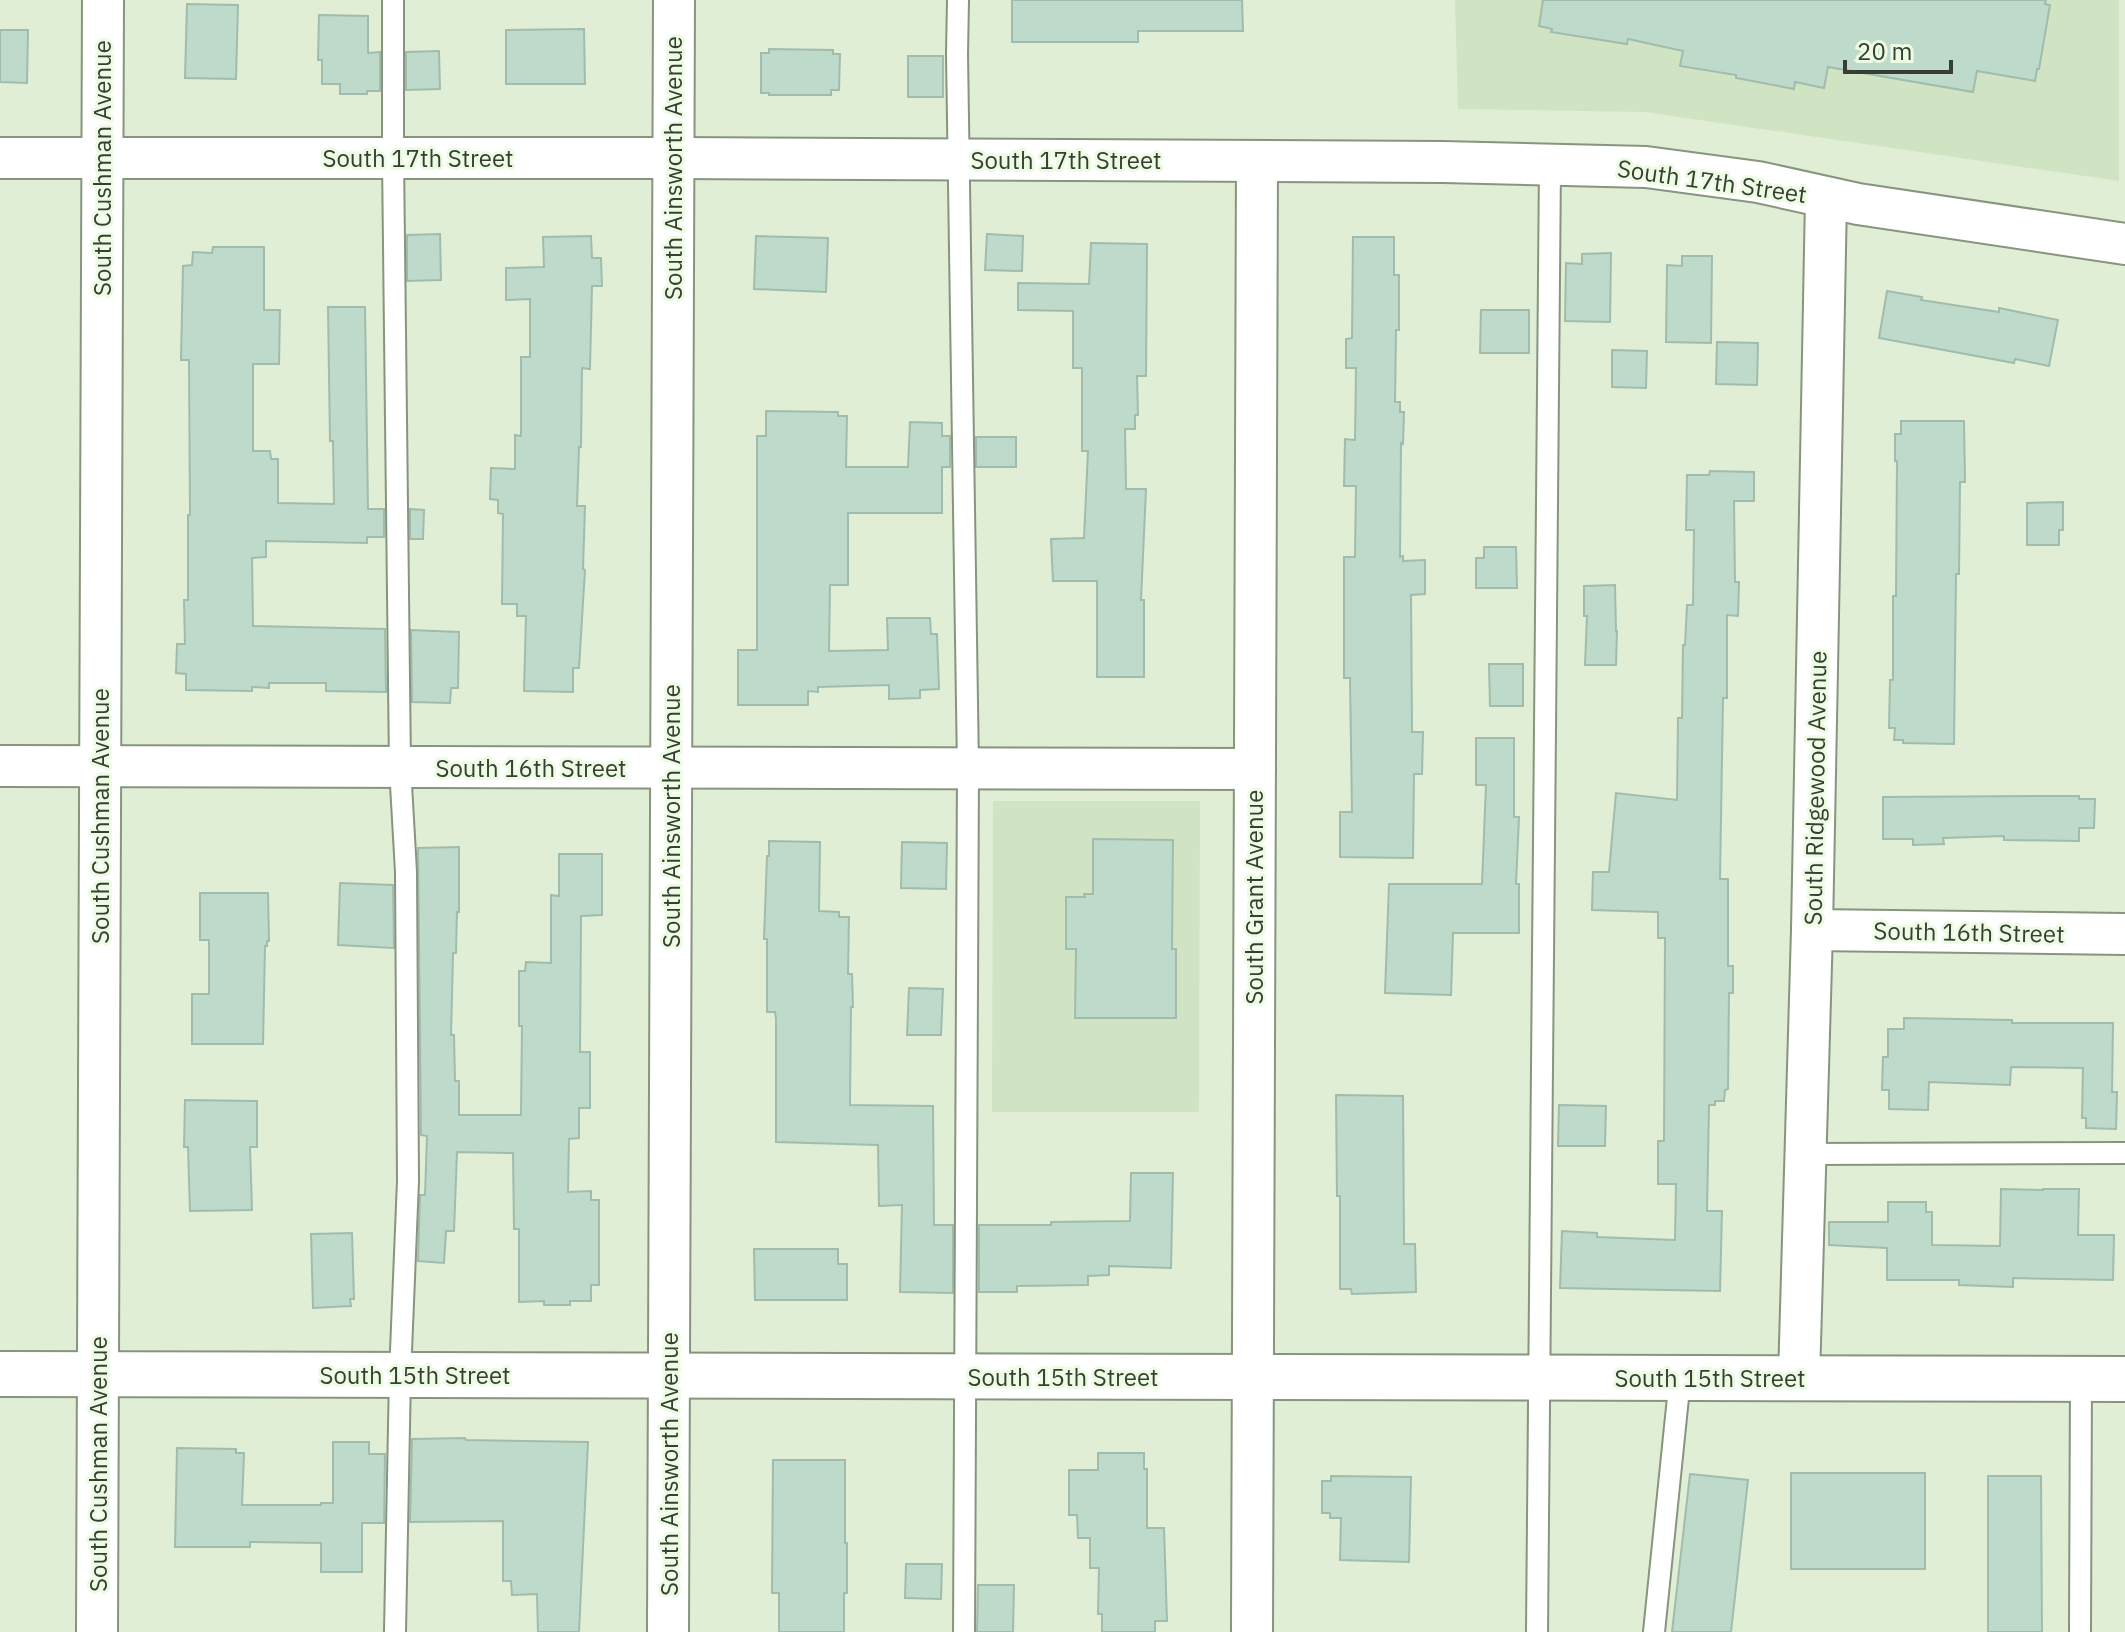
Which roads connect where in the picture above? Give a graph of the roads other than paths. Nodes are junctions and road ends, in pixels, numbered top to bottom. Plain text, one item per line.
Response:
1 (103, 0) edge
2 (393, 0) edge
3 (674, 0) edge
4 (958, 0) edge
5 (0, 158) edge
6 (102, 158) junction
7 (393, 158) junction
8 (674, 158) junction
9 (959, 160) junction
10 (1257, 161) junction
11 (1550, 164) junction
12 (1826, 198) junction
13 (2125, 244) edge
14 (0, 766) edge
15 (100, 767) junction
16 (400, 767) junction
17 (671, 768) junction
18 (968, 768) junction
19 (1255, 769) junction
20 (1812, 930) junction
21 (2125, 934) edge
22 (2125, 1153) edge
23 (1805, 1154) junction
24 (0, 1374) edge
25 (98, 1374) junction
26 (400, 1375) junction
27 (669, 1375) junction
28 (964, 1376) junction
29 (1253, 1377) junction
30 (1538, 1378) junction
31 (1680, 1378) junction
32 (1799, 1378) junction
33 (2081, 1379) junction
34 (2125, 1379) edge
35 (97, 1632) edge
36 (395, 1632) edge
37 (668, 1632) edge
38 (964, 1632) edge
39 (1252, 1632) edge
40 (1537, 1632) edge
41 (1654, 1632) edge
42 (2080, 1632) edge

1 - 6 street, South Cushman Avenue
2 - 7 lane
3 - 8 street, South Ainsworth Avenue
4 - 9 lane
5 - 6 street, South 17th Street
6 - 7 street, South 17th Street
6 - 15 street, South Cushman Avenue
7 - 8 street, South 17th Street
7 - 16 lane
8 - 9 street, South 17th Street
8 - 17 street, South Ainsworth Avenue
9 - 10 street, South 17th Street
9 - 18 lane
10 - 11 street, South 17th Street
10 - 19 street, South Grant Avenue
11 - 12 street, South 17th Street
11 - 30 lane
12 - 13 street, South 17th Street
12 - 20 street, South Ridgewood Avenue
14 - 15 street, South 16th Street
15 - 16 street, South 16th Street
15 - 25 street, South Cushman Avenue
16 - 17 street, South 16th Street
16 - 26 lane
17 - 18 street, South 16th Street
17 - 27 street, South Ainsworth Avenue
18 - 19 street, South 16th Street
18 - 28 lane
19 - 29 street, South Grant Avenue
20 - 21 street, South 16th Street
20 - 23 street, South Ridgewood Avenue
22 - 23 lane
23 - 32 street, South Ridgewood Avenue
24 - 25 street, South 15th Street
25 - 26 street, South 15th Street
25 - 35 street, South Cushman Avenue
26 - 27 street, South 15th Street
26 - 36 lane
27 - 28 street, South 15th Street
27 - 37 street, South Ainsworth Avenue
28 - 29 street, South 15th Street
28 - 38 lane
29 - 30 street, South 15th Street
29 - 39 street, South Grant Avenue
30 - 31 street, South 15th Street
30 - 40 lane
31 - 32 street, South 15th Street
31 - 41 lane
32 - 33 street, South 15th Street
33 - 34 street, South 15th Street
33 - 42 lane

